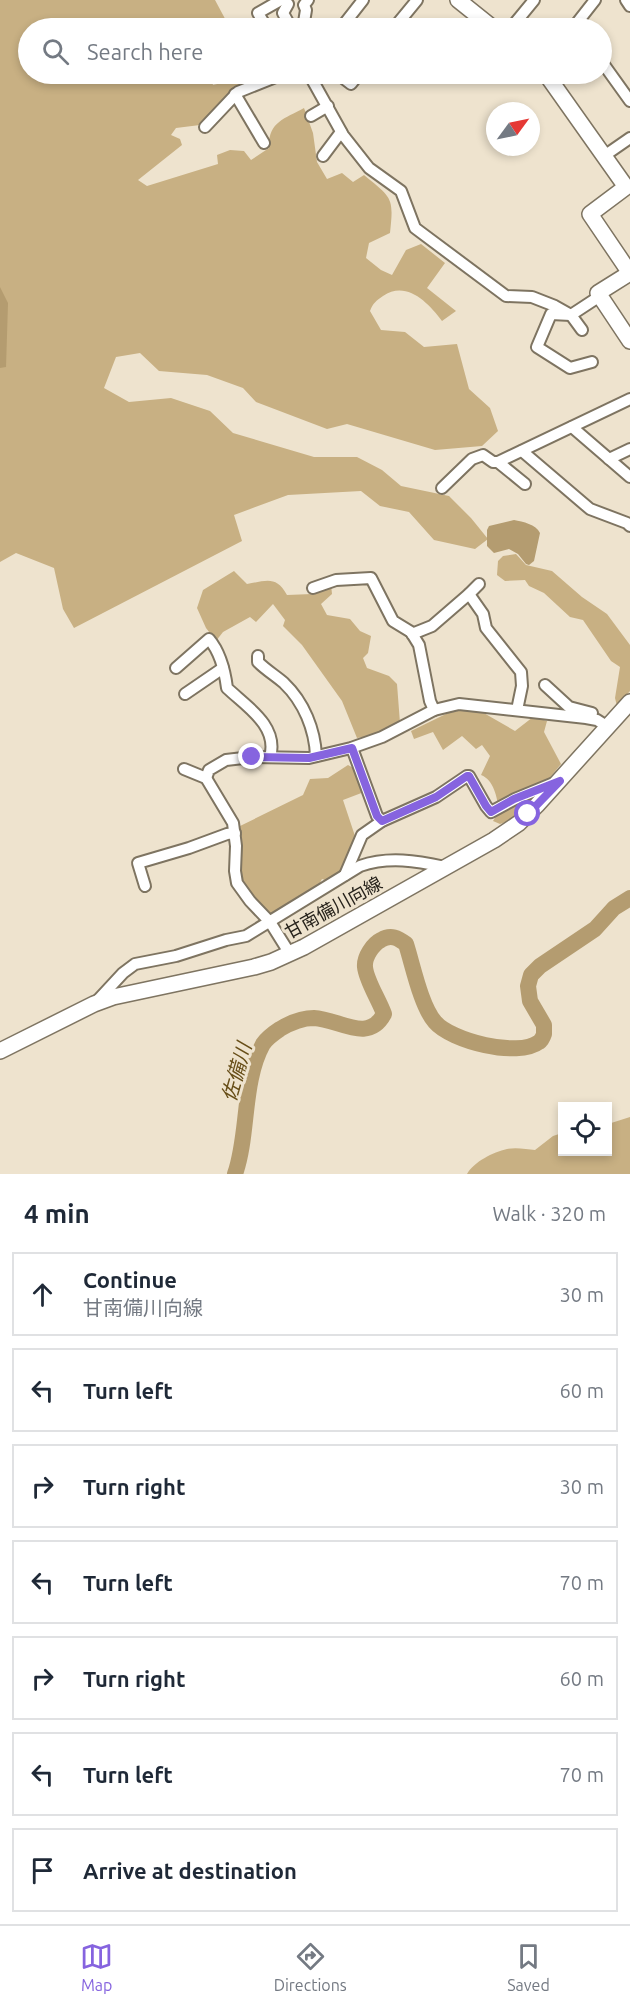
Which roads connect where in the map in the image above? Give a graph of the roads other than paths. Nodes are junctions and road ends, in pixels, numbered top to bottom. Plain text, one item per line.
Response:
1 (363, 0) edge
2 (417, 0) edge
3 (534, 0) edge
4 (595, 0) edge
5 (626, 0) edge
6 (285, 1) edge
7 (306, 3) edge
8 (467, 3) edge
9 (630, 6) edge
10 (261, 18) edge
11 (286, 18) edge
12 (305, 18) edge
13 (348, 18) edge
14 (402, 18) edge
15 (483, 18) edge
16 (519, 18) edge
17 (582, 18) edge
18 (612, 76) edge
19 (259, 84) edge
20 (315, 84) edge
21 (553, 84) edge
22 (235, 94) junction
23 (630, 102) edge
24 (328, 106) junction
25 (311, 116) dead end
26 (205, 127) dead end
27 (341, 132) junction
28 (630, 138) edge
29 (264, 143) dead end
30 (323, 156) dead end
31 (604, 156) junction
32 (628, 188) edge
33 (630, 273) edge
34 (600, 296) junction
35 (571, 315) junction
36 (582, 330) dead end
37 (630, 341) edge
38 (592, 362) dead end
39 (630, 399) edge
40 (572, 427) junction
41 (630, 449) edge
42 (522, 451) junction
43 (609, 459) junction
44 (498, 462) junction
45 (630, 477) edge
46 (525, 484) dead end
47 (442, 488) dead end
48 (630, 526) edge
49 (479, 584) dead end
50 (313, 588) dead end
51 (469, 594) junction
52 (412, 634) junction
53 (258, 656) dead end
54 (176, 668) dead end
55 (223, 668) junction
56 (545, 685) dead end
57 (185, 694) dead end
58 (630, 702) edge
59 (434, 710) junction
60 (517, 710) junction
61 (605, 725) junction
62 (352, 748) junction
63 (316, 756) junction
64 (270, 757) junction
65 (184, 769) dead end
66 (206, 777) junction
67 (560, 781) junction
68 (382, 821) junction
69 (235, 833) junction
70 (446, 867) junction
71 (344, 877) junction
72 (145, 886) dead end
73 (270, 922) junction
74 (290, 954) junction
75 (94, 1004) junction
76 (0, 1051) edge

1 - 13 street
2 - 14 street
3 - 16 street
4 - 17 street
5 - 9 street
6 - 7 street
6 - 10 street
6 - 11 street
7 - 12 street
8 - 15 main road
18 - 23 street
19 - 22 street
20 - 24 street
21 - 31 main road
22 - 26 street
22 - 29 street
24 - 25 street
24 - 27 street
27 - 30 street
27 - 35 street
28 - 31 street
31 - 32 main road
32 - 33 main road
33 - 34 main road
34 - 35 street
34 - 37 main road
35 - 36 street
35 - 38 street
39 - 40 street
40 - 42 street
40 - 43 street
41 - 43 street
42 - 44 street
42 - 48 street
43 - 45 street
44 - 46 street
44 - 47 street
49 - 51 street
50 - 52 street
51 - 52 street
51 - 60 street
52 - 59 street
53 - 63 street
54 - 55 street
55 - 57 street
55 - 64 street
56 - 61 street
58 - 61 main road, 甘南備川向線
59 - 60 street
59 - 62 street
60 - 61 street
61 - 67 main road, 甘南備川向線
62 - 63 street
62 - 68 street
63 - 64 street
64 - 66 street
65 - 66 street
66 - 69 street
67 - 68 street
67 - 70 main road, 甘南備川向線
68 - 71 street
69 - 72 street
69 - 73 street
70 - 71 street
70 - 74 main road, 甘南備川向線
71 - 73 street
73 - 74 street
73 - 75 street
74 - 75 main road, 甘南備川向線
75 - 76 main road, 甘南備川向線

